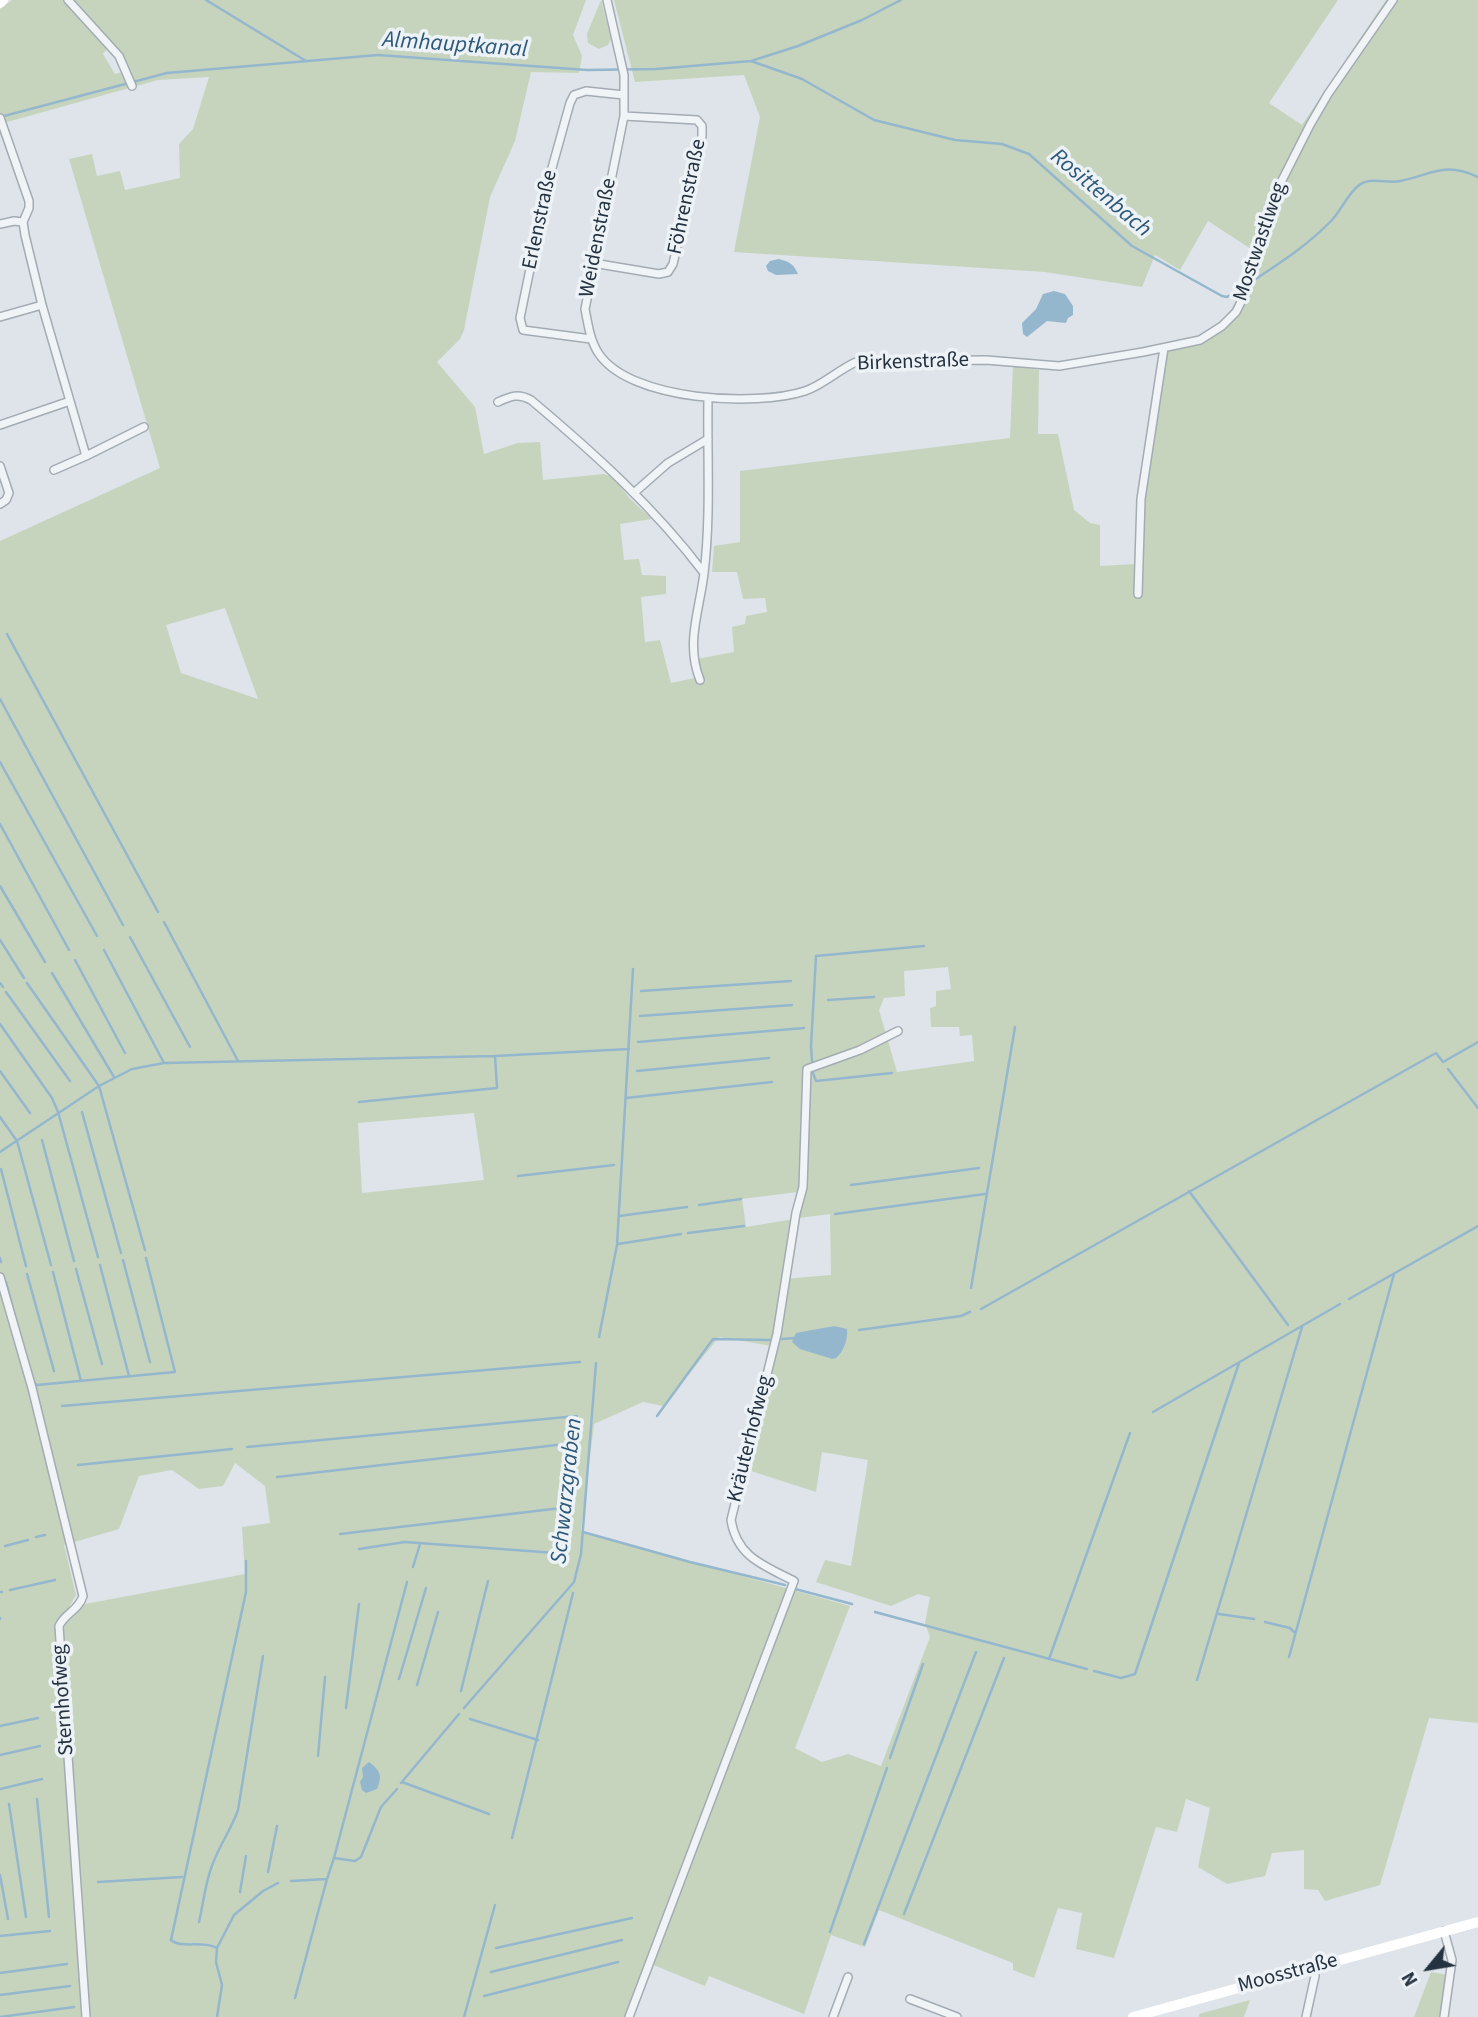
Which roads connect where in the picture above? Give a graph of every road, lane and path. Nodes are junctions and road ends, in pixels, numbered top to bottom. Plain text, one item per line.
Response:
1 (68, 0) edge
2 (607, 0) edge
3 (1393, 0) edge
4 (131, 82) dead end
5 (624, 95) junction
6 (624, 116) junction
7 (2, 125) edge
8 (23, 222) junction
9 (0, 224) edge
10 (593, 263) junction
11 (42, 305) junction
12 (0, 317) edge
13 (591, 339) junction
14 (1164, 348) junction
15 (708, 398) junction
16 (70, 401) junction
17 (498, 402) dead end
18 (0, 425) edge
19 (144, 427) dead end
20 (708, 439) junction
21 (86, 456) junction
22 (0, 466) edge
23 (54, 470) dead end
24 (635, 492) junction
25 (0, 504) edge
26 (704, 573) junction
27 (1138, 594) dead end
28 (700, 680) dead end
29 (898, 1031) dead end
30 (0, 1277) edge
31 (1478, 1922) edge
32 (1444, 1931) junction
33 (1314, 1967) junction
34 (848, 1977) dead end
35 (911, 1999) dead end
36 (86, 2017) edge
37 (629, 2017) edge
38 (833, 2017) edge
39 (957, 2017) edge
40 (1133, 2017) edge
41 (1306, 2017) edge
42 (1444, 2017) edge

1 - 4 street
2 - 5 street, Weidenstraße
3 - 14 street, Mostwastlweg
5 - 6 street, Weidenstraße
5 - 13 street, Erlenstraße
6 - 10 street, Weidenstraße
6 - 10 street, Föhrenstraße
7 - 8 street
8 - 9 street
8 - 11 street
10 - 13 street, Weidenstraße
11 - 12 street
11 - 16 street
13 - 15 street, Weidenstraße
14 - 15 street, Birkenstraße
14 - 27 street
15 - 20 street
16 - 18 street
16 - 21 street
17 - 24 street
19 - 21 street
20 - 24 street
20 - 26 street
21 - 23 street
22 - 25 street
24 - 26 street
26 - 28 street
29 - 37 street, Kräuterhofweg
30 - 36 street, Sternhofweg
31 - 32 street, Moosstraße
32 - 33 street, Moosstraße
32 - 42 street
33 - 40 street, Moosstraße
33 - 41 street
34 - 38 street
35 - 39 street

